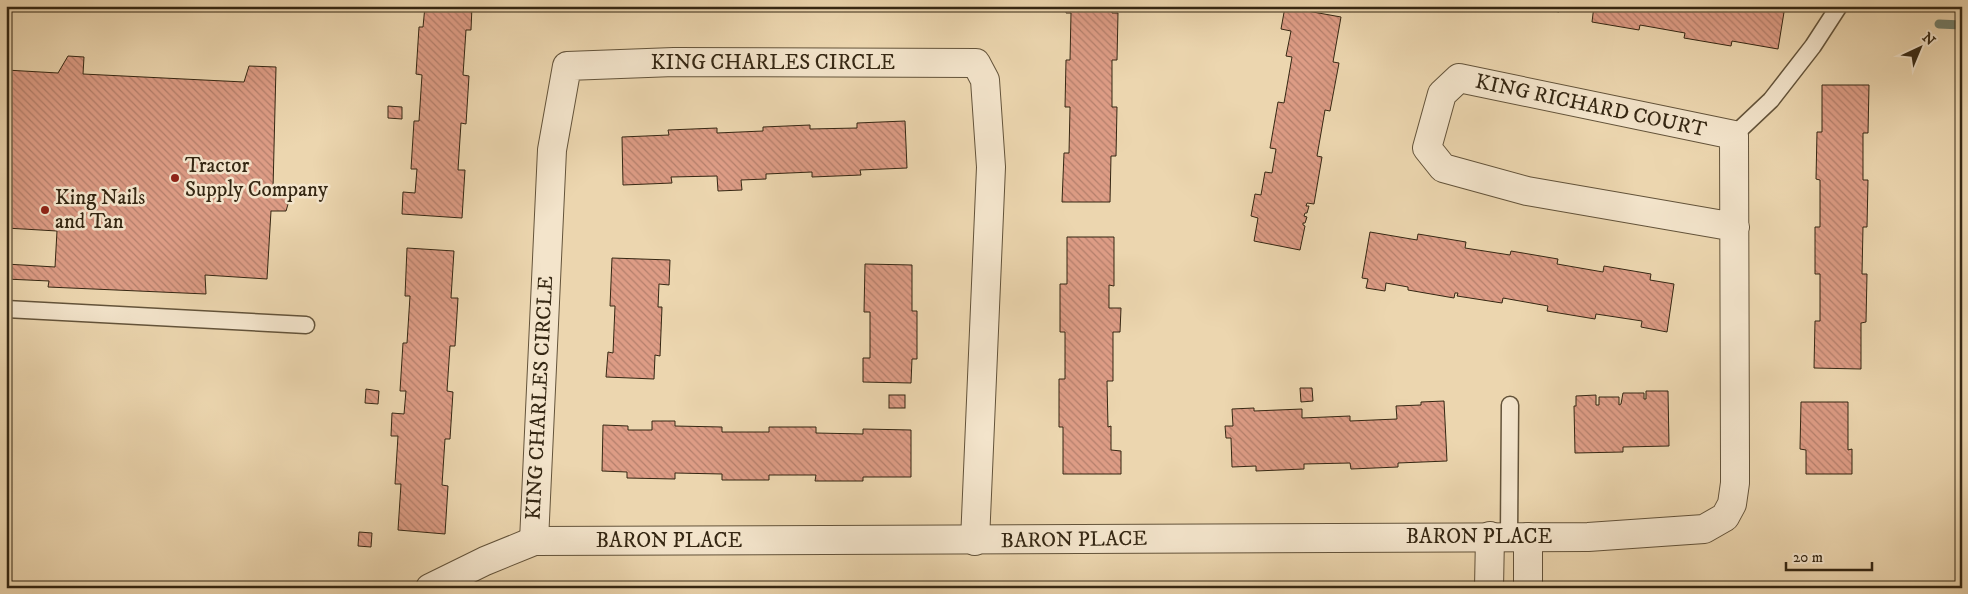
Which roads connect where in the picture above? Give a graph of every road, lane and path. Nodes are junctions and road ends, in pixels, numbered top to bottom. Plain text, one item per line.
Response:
1 (1839, 6) edge
2 (1734, 135) junction
3 (1735, 227) junction
4 (6, 308) edge
5 (306, 324) dead end
6 (1510, 405) dead end
7 (1725, 517) joint
8 (1509, 536) junction
9 (976, 540) junction
10 (534, 541) junction
11 (430, 588) edge
12 (1489, 588) edge
13 (1528, 588) edge

1 - 2 lane
2 - 3 street, KING RICHARD COURT
2 - 3 street, KING RICHARD COURT
3 - 7 street, KING RICHARD COURT
4 - 5 lane
6 - 8 lane
7 - 8 street, BARON PLACE
8 - 9 street, BARON PLACE
8 - 12 street
8 - 13 street
9 - 10 street, BARON PLACE
9 - 10 street, KING CHARLES CIRCLE
10 - 11 street, BARON PLACE

